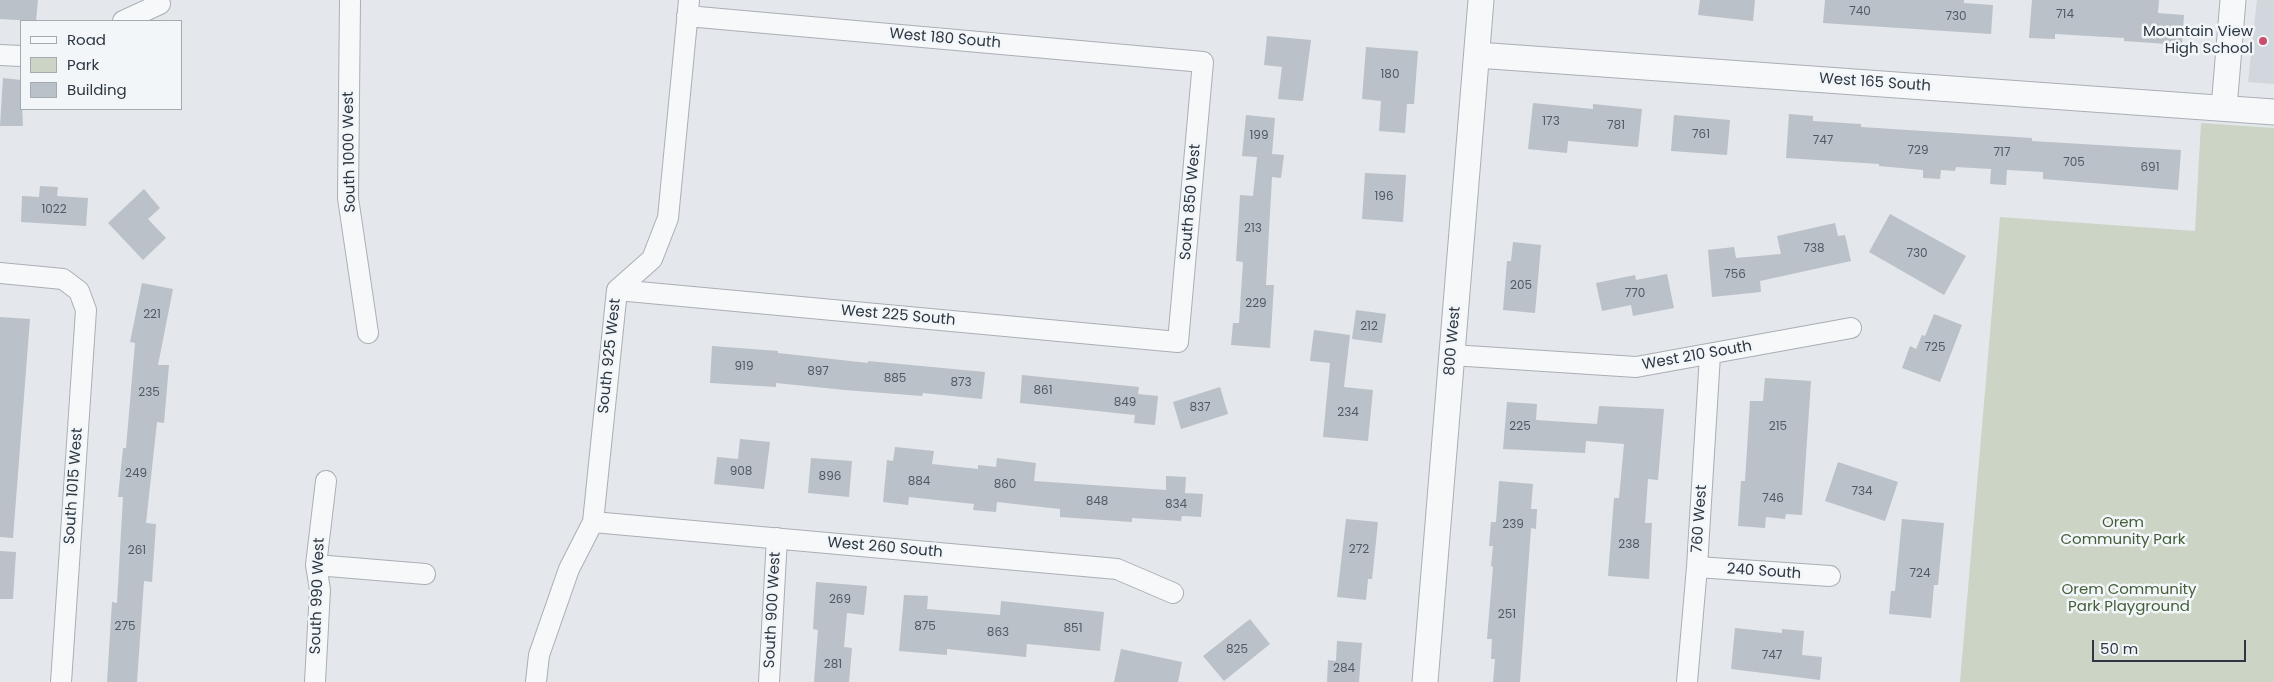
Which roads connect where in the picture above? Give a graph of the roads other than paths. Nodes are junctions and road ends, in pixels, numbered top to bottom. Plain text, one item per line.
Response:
1 (159, 0) edge
2 (350, 0) edge
3 (1481, 0) edge
4 (2233, 0) edge
5 (688, 8) edge
6 (125, 20) edge
7 (0, 55) edge
8 (1477, 55) junction
9 (20, 56) edge
10 (1203, 62) joint
11 (2224, 108) junction
12 (2274, 112) edge
13 (0, 273) edge
14 (617, 290) junction
15 (1851, 328) dead end
16 (368, 333) dead end
17 (1178, 342) joint
18 (1452, 355) junction
19 (1710, 355) junction
20 (326, 481) dead end
21 (593, 522) junction
22 (777, 538) junction
23 (316, 565) junction
24 (1697, 567) junction
25 (425, 574) dead end
26 (1830, 576) dead end
27 (1173, 593) dead end
28 (60, 682) edge
29 (315, 682) edge
30 (536, 682) edge
31 (769, 682) edge
32 (1425, 682) edge
33 (1687, 682) edge

1 - 6 street
2 - 16 street, South 1000 West
3 - 8 street, 800 West
4 - 11 street
5 - 10 street, West 180 South
5 - 14 street, South 925 West
7 - 9 street
8 - 11 street, West 165 South
8 - 18 street, 800 West
10 - 17 street, South 850 West
11 - 12 street, West 165 South
13 - 28 street, South 1015 West
14 - 17 street, West 225 South
14 - 21 street, South 925 West
15 - 19 street, West 210 South
18 - 19 street, West 210 South
18 - 32 street, 800 West
19 - 24 street, 760 West
20 - 23 street, South 990 West
21 - 22 street, West 260 South
21 - 30 street
22 - 27 street, West 260 South
22 - 31 street, South 900 West
23 - 25 street
23 - 29 street, South 990 West
24 - 26 street, 240 South
24 - 33 street, 760 West

